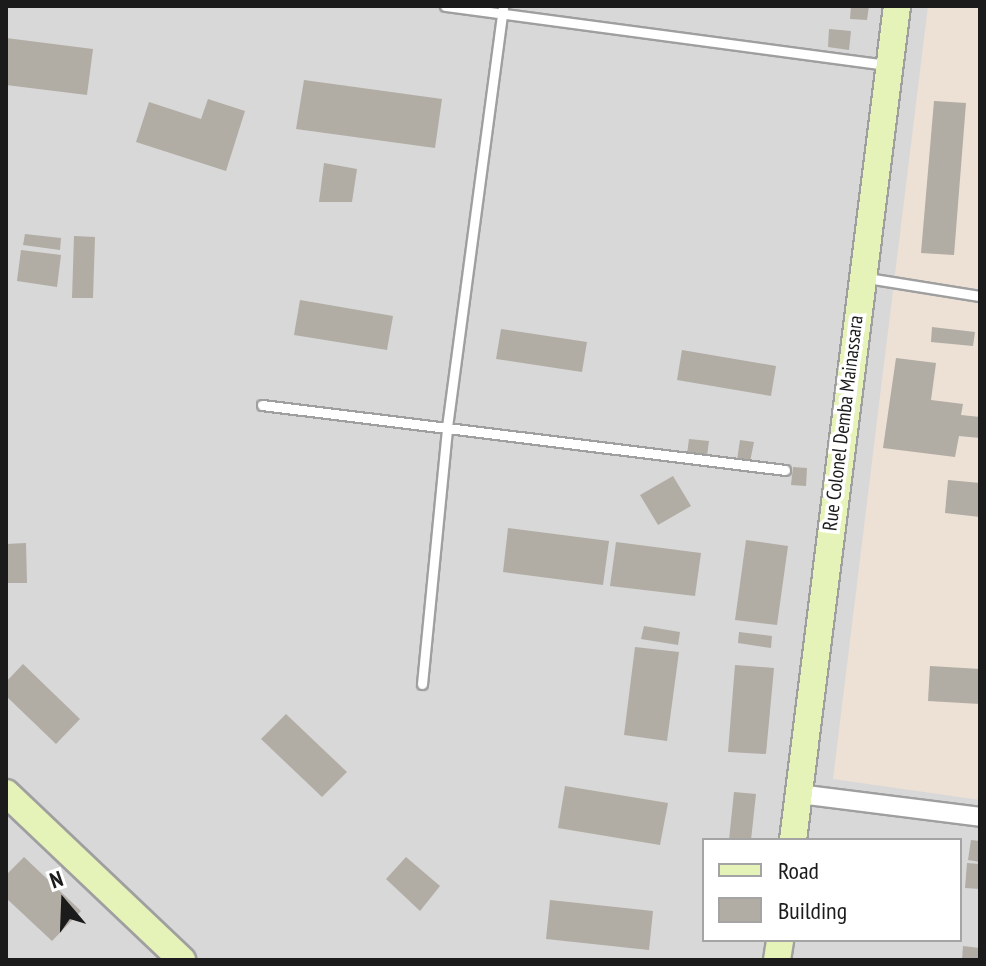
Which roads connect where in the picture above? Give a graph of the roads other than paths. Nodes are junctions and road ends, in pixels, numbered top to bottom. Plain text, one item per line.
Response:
1 (445, 6) edge
2 (897, 6) edge
3 (503, 9) edge
4 (889, 66) junction
5 (860, 277) junction
6 (980, 296) edge
7 (262, 405) dead end
8 (447, 427) junction
9 (785, 470) dead end
10 (422, 684) dead end
11 (6, 793) edge
12 (799, 794) junction
13 (980, 817) edge
14 (793, 838) edge
15 (182, 960) edge

1 - 3 lane
2 - 4 street, Rue Colonel Demba Mainassara
3 - 4 lane
3 - 8 lane
4 - 5 street, Rue Colonel Demba Mainassara
5 - 6 lane
5 - 12 street, Rue Colonel Demba Mainassara
7 - 8 lane
8 - 9 lane
8 - 10 lane
11 - 15 street
12 - 13 street
12 - 14 street, Rue Colonel Demba Mainassara

